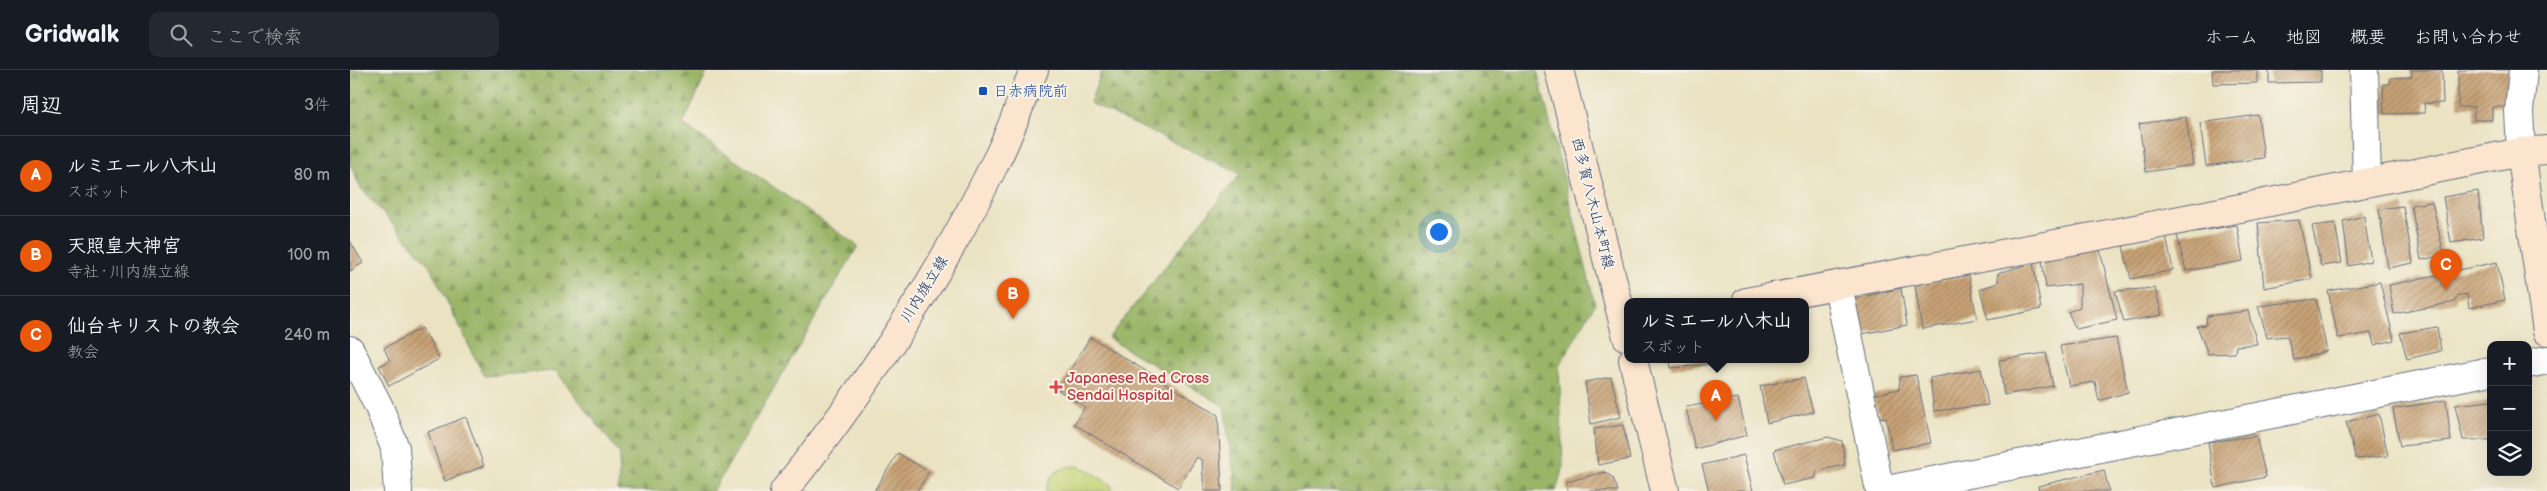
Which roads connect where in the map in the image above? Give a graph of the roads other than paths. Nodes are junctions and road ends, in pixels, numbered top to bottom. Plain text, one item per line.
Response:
1 (1034, 70) edge
2 (1559, 70) edge
3 (2364, 70) edge
4 (2523, 70) edge
5 (2534, 151) edge
6 (2367, 182) junction
7 (1838, 286) junction
8 (1769, 298) edge
9 (1624, 320) edge
10 (2547, 332) edge
11 (350, 350) edge
12 (2547, 360) edge
13 (1634, 363) edge
14 (2532, 363) edge
15 (2487, 372) edge
16 (398, 491) edge
17 (784, 491) edge
18 (1665, 491) edge
19 (1881, 491) edge

1 - 17 street, 川内旗立線
2 - 9 street, 西多賀八木山本町線
3 - 6 street
4 - 5 street
5 - 6 street
5 - 10 street
6 - 7 street
7 - 8 street
7 - 19 street
11 - 16 street
12 - 14 street
13 - 18 street
15 - 19 street

